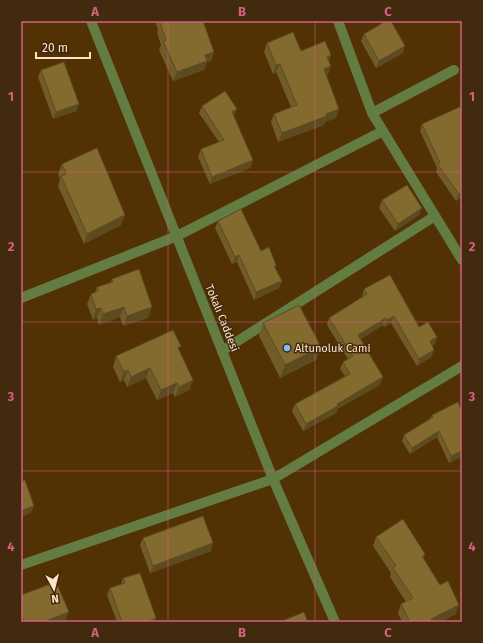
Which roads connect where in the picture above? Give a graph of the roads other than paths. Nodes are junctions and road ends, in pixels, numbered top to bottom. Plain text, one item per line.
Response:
1 (92, 21) edge
2 (338, 21) edge
3 (454, 70) dead end
4 (372, 113) junction
5 (383, 131) junction
6 (435, 216) junction
7 (177, 236) junction
8 (462, 260) edge
9 (21, 298) edge
10 (222, 351) junction
11 (462, 366) edge
12 (273, 479) junction
13 (21, 565) edge
14 (335, 622) edge

1 - 7 street, Tokalı Caddesi
2 - 4 street
3 - 4 street
4 - 5 street
5 - 6 street
5 - 7 street
6 - 8 street
6 - 10 street
7 - 9 street
7 - 10 street, Tokalı Caddesi
10 - 12 street, Tokalı Caddesi
11 - 12 street
12 - 13 street
12 - 14 street, Tokalı Caddesi

